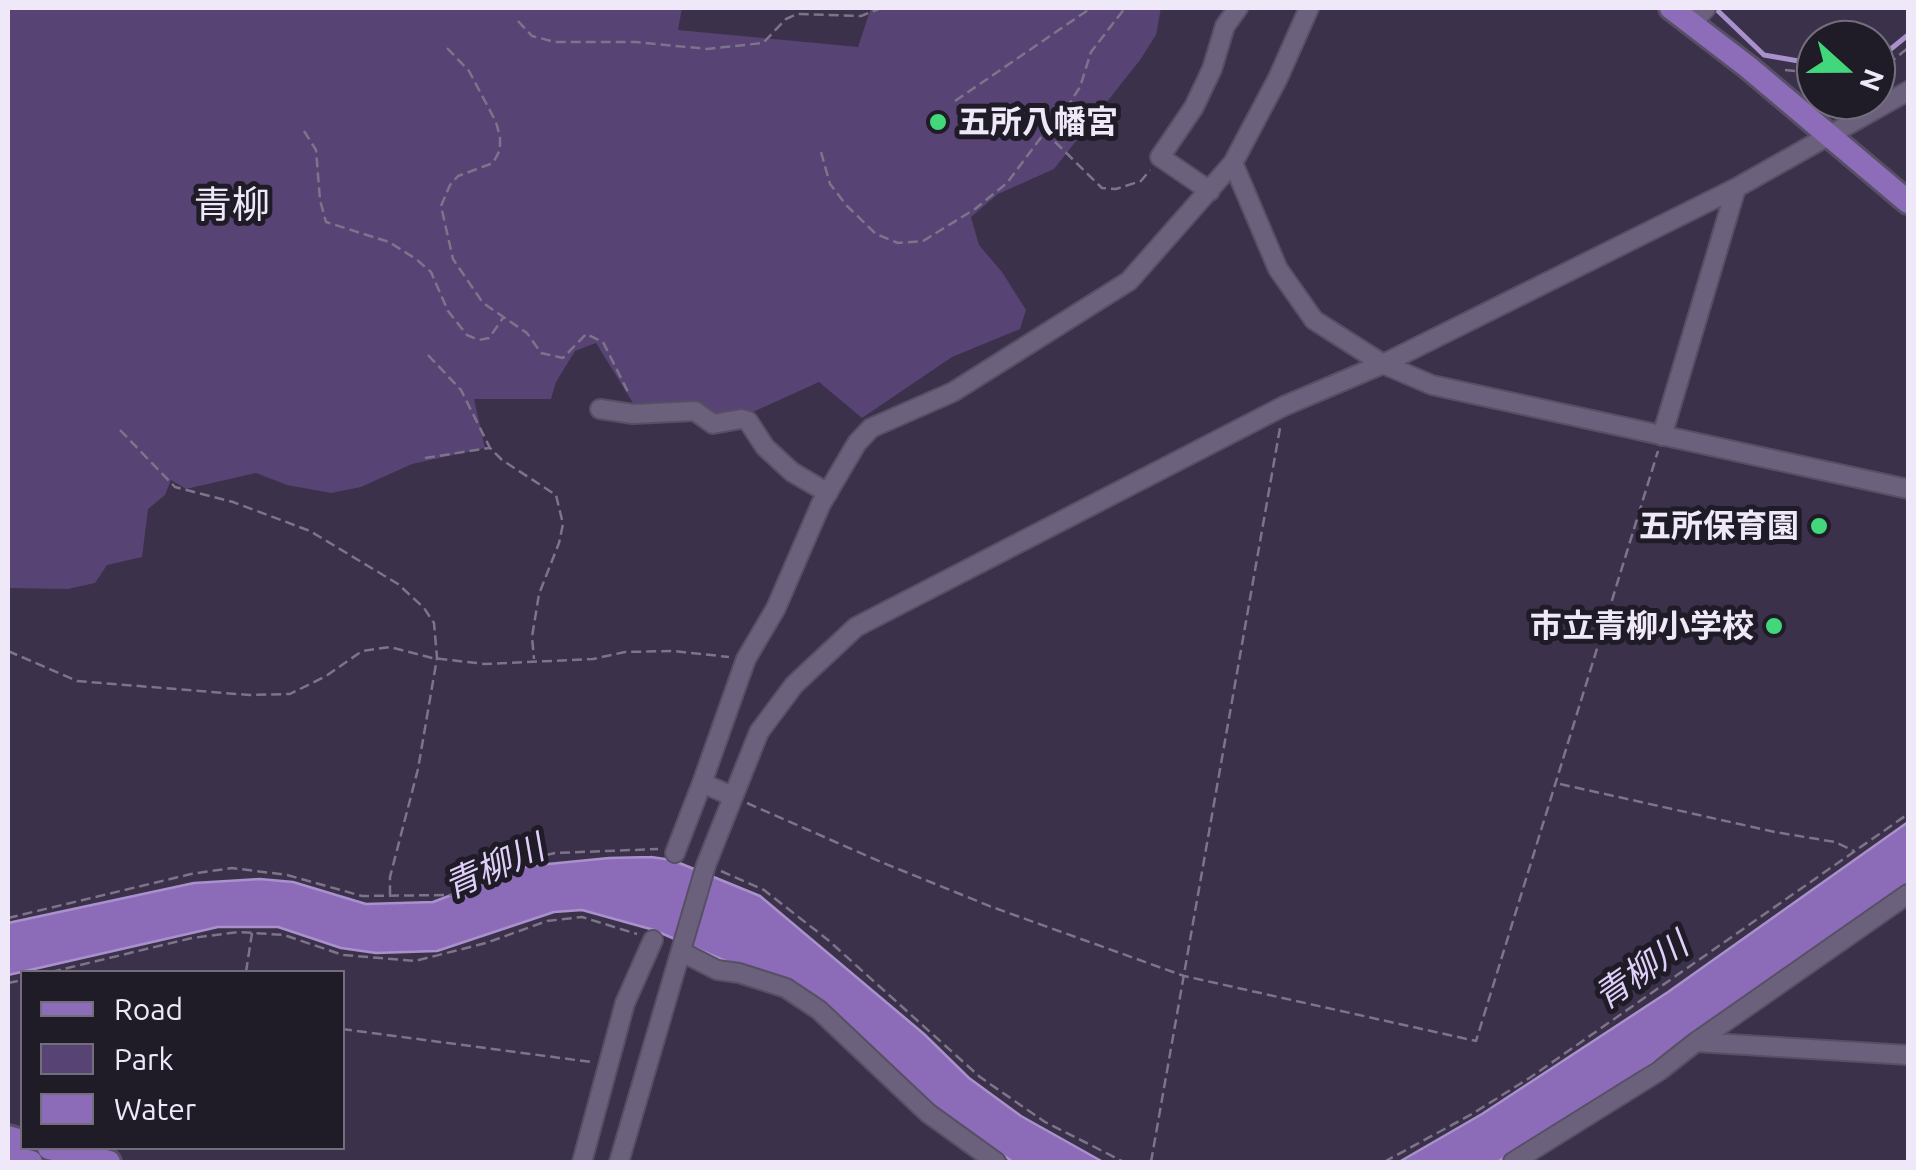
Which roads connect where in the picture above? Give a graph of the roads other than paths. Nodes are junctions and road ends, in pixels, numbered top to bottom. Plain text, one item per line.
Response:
1 (1238, 8) edge
2 (1309, 8) edge
3 (1671, 8) edge
4 (1698, 16) edge
5 (1908, 92) edge
6 (1830, 135) junction
7 (1234, 164) junction
8 (1736, 188) junction
9 (1210, 191) junction
10 (1908, 202) edge
11 (1383, 364) junction
12 (600, 410) dead end
13 (1662, 436) junction
14 (1908, 490) edge
15 (828, 493) junction
16 (702, 783) junction
17 (732, 796) junction
18 (676, 853) road end
19 (1908, 894) edge
20 (653, 940) road end
21 (684, 946) junction
22 (1696, 1042) junction
23 (1908, 1055) edge
24 (57, 1150) edge
25 (8, 1156) edge
26 (31, 1162) edge
27 (108, 1162) edge
28 (582, 1162) edge
29 (619, 1162) edge
30 (996, 1162) edge
31 (1513, 1162) edge

1 - 9 street
2 - 7 street
3 - 4 main road
4 - 6 main road
5 - 6 street
6 - 8 street
6 - 10 main road
7 - 9 street
7 - 11 street
8 - 11 street
8 - 13 street
9 - 15 street
11 - 13 street
11 - 17 street
12 - 15 street
13 - 14 street
15 - 16 street
16 - 17 street
16 - 18 street
17 - 21 street
19 - 22 street
20 - 28 street
21 - 29 street
21 - 30 street
22 - 23 street
22 - 31 street
24 - 27 main road
25 - 26 main road

